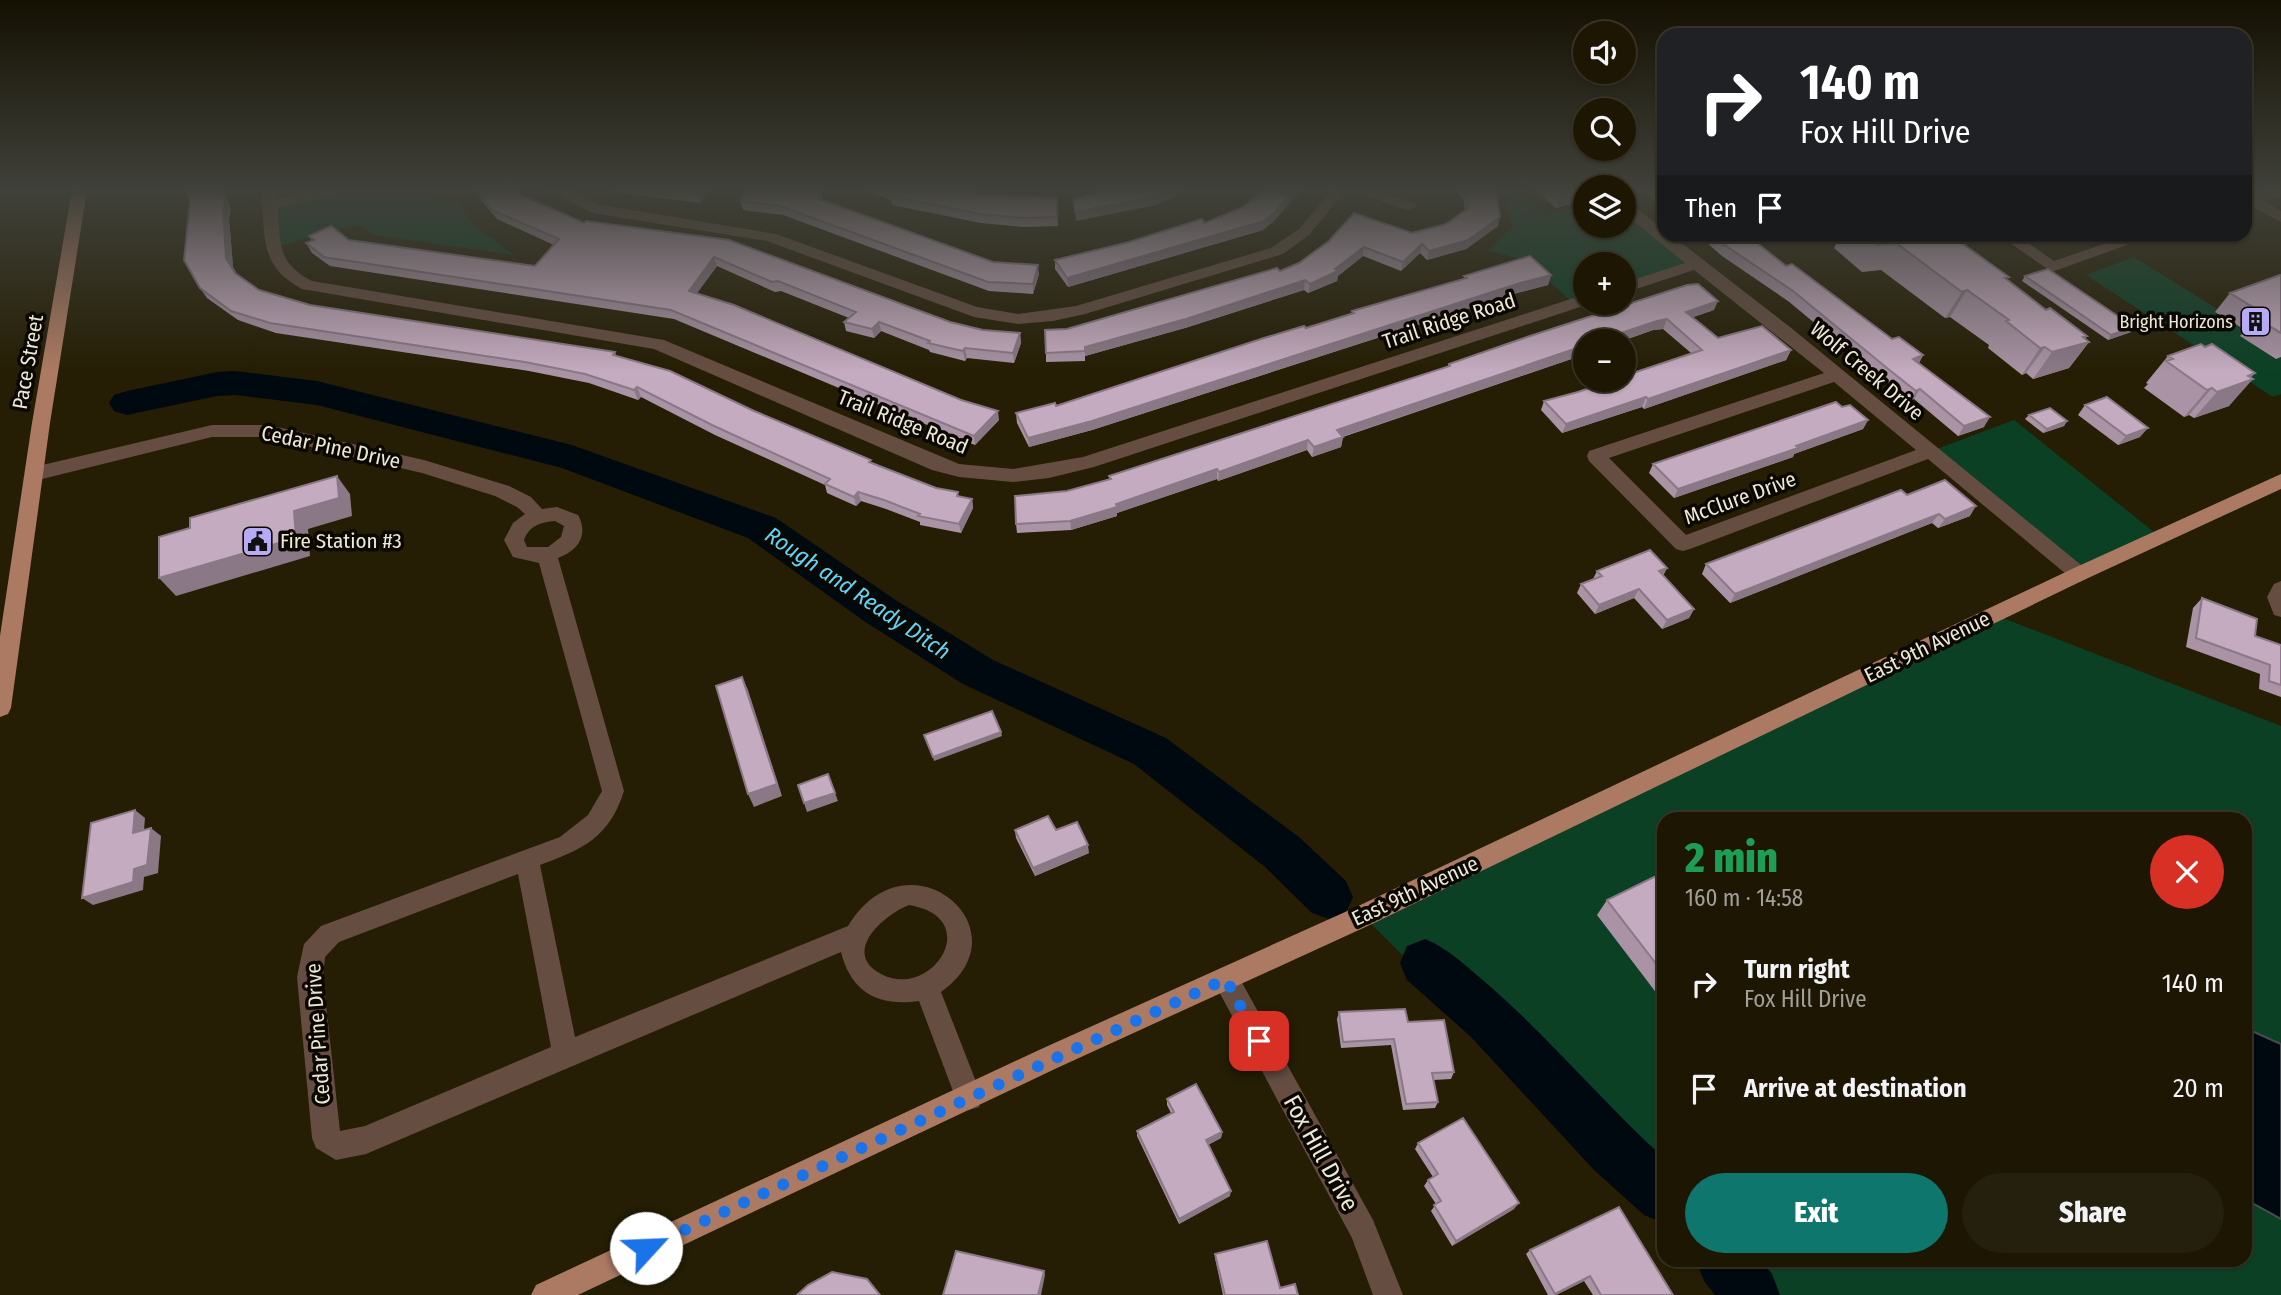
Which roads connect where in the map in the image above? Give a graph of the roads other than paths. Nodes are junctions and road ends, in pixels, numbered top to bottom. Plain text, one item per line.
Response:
1 (70, 250) edge
2 (274, 250) edge
3 (806, 250) edge
4 (1278, 250) edge
5 (1680, 250) edge
6 (2028, 250) edge
7 (2101, 250) edge
8 (1697, 264) junction
9 (1636, 284) edge
10 (1573, 304) edge
11 (1836, 375) junction
12 (1929, 452) junction
13 (34, 474) junction
14 (2281, 481) edge
15 (538, 516) junction
16 (547, 555) junction
17 (2079, 574) junction
18 (2281, 589) edge
19 (2281, 609) edge
20 (0, 708) edge
21 (527, 860) junction
22 (856, 934) junction
23 (1226, 979) junction
24 (927, 989) junction
25 (565, 1054) junction
26 (969, 1097) junction
27 (546, 1295) edge
28 (1388, 1295) edge

1 - 13 main road, Pace Street
2 - 10 street, Trail Ridge Road
3 - 4 street
5 - 8 street, Wolf Creek Drive
6 - 7 street
8 - 9 street
8 - 11 street, Wolf Creek Drive
11 - 12 street, Wolf Creek Drive
11 - 12 street, McClure Drive
12 - 17 street, Wolf Creek Drive
13 - 15 street, Cedar Pine Drive
13 - 20 main road, Pace Street
14 - 17 main road, East 9th Avenue
15 - 16 street
15 - 16 street, Cedar Pine Drive
16 - 21 street, Cedar Pine Drive
17 - 23 main road, East 9th Avenue
18 - 19 street
21 - 25 street
21 - 25 street, Cedar Pine Drive
22 - 24 street
22 - 24 street
22 - 25 street, Cedar Pine Drive
23 - 26 main road, East 9th Avenue
23 - 28 street, Fox Hill Drive
24 - 26 street
26 - 27 main road, East 9th Avenue

